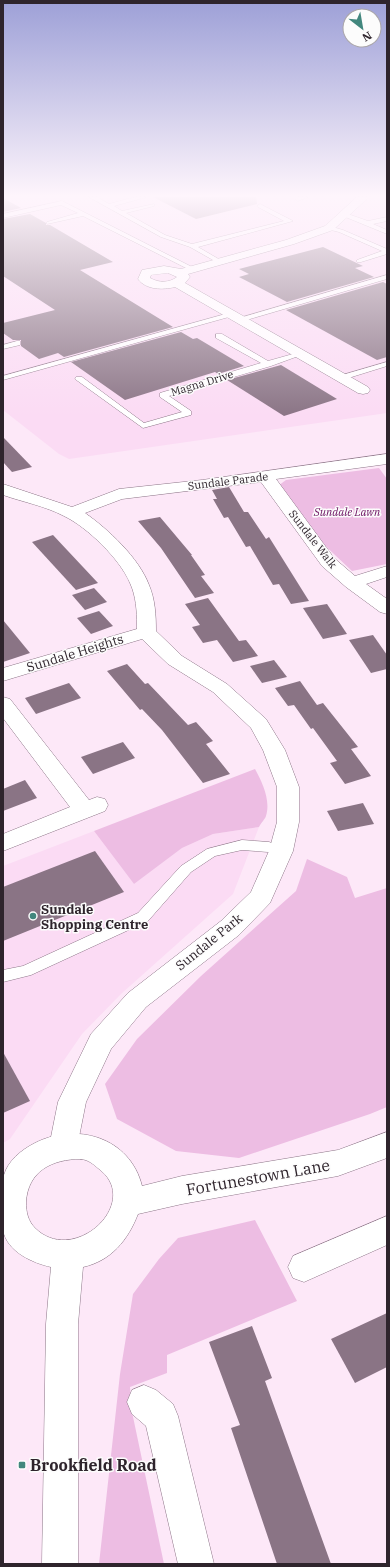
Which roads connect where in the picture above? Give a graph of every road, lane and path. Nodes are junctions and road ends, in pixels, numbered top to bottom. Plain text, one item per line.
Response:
1 (175, 270) edge
2 (197, 270) edge
3 (183, 275) junction
4 (387, 277) edge
5 (236, 317) junction
6 (219, 336) dead end
7 (17, 343) dead end
8 (3, 347) edge
9 (300, 354) junction
10 (268, 364) junction
11 (387, 364) edge
12 (3, 378) edge
13 (342, 378) junction
14 (79, 379) dead end
15 (363, 390) dead end
16 (386, 461) edge
17 (265, 476) junction
18 (3, 490) edge
19 (71, 513) junction
20 (387, 571) edge
21 (352, 583) junction
22 (387, 608) edge
23 (146, 632) junction
24 (3, 675) edge
25 (3, 704) edge
26 (3, 843) edge
27 (281, 851) junction
28 (3, 976) edge
29 (387, 1145) edge
30 (63, 1147) junction
31 (7, 1202) edge
32 (128, 1203) junction
33 (387, 1230) edge
34 (68, 1255) junction
35 (304, 1267) dead end
36 (144, 1402) dead end
37 (60, 1564) edge
38 (196, 1564) edge

1 - 3 lane
2 - 3 street
3 - 5 street
4 - 5 lane
5 - 9 street
5 - 12 lane
6 - 10 lane
7 - 8 lane
9 - 10 lane, Magna Drive
9 - 13 street
10 - 14 lane, Magna Drive
11 - 13 lane
13 - 15 street
16 - 17 street, Sundale Parade
17 - 19 street, Sundale Parade
17 - 21 street, Sundale Walk
18 - 19 street
19 - 23 street
20 - 21 street
21 - 22 street, Sundale Walk
23 - 24 street, Sundale Heights
23 - 27 street, Sundale Park
25 - 26 street
27 - 28 lane
27 - 30 street, Sundale Park
29 - 32 street, Fortunestown Lane
30 - 31 street
30 - 32 street
31 - 34 street
32 - 34 street
33 - 35 street
34 - 37 street
36 - 38 street

